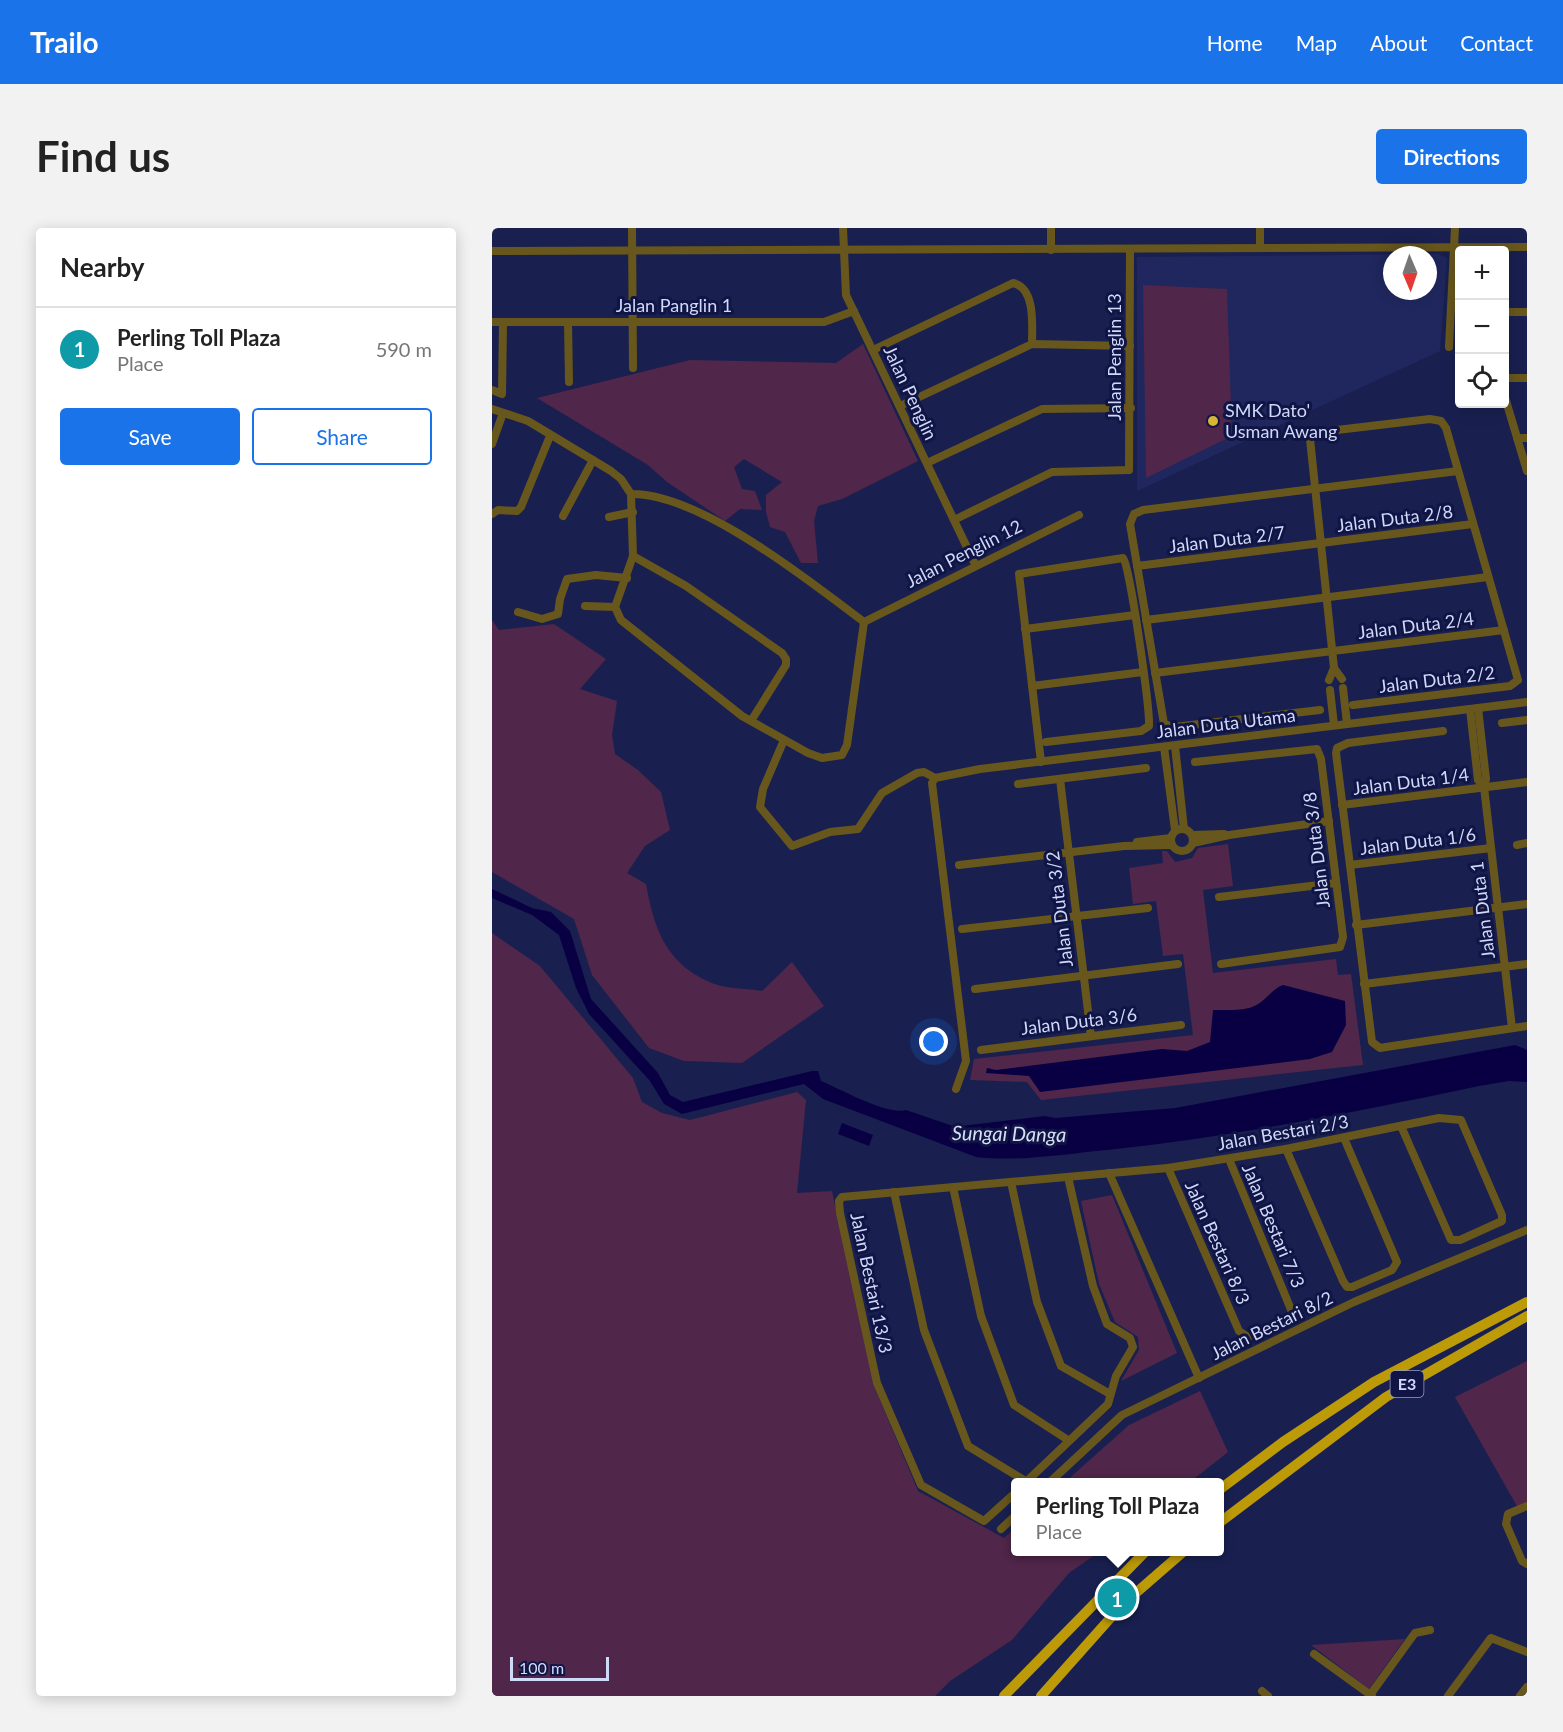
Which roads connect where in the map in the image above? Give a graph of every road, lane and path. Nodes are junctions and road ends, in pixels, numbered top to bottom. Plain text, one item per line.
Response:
1 (632, 228) edge
2 (843, 228) edge
3 (1051, 228) edge
4 (1260, 228) edge
5 (1455, 228) edge
6 (1455, 246) edge
7 (1455, 247) joint
8 (1509, 247) edge
9 (1527, 247) edge
10 (1260, 248) junction
11 (492, 250) edge
12 (632, 250) junction
13 (843, 250) junction
14 (1051, 250) junction
15 (1130, 250) junction
16 (854, 311) junction
17 (1509, 312) edge
18 (1527, 312) edge
19 (633, 321) junction
20 (492, 322) edge
21 (503, 322) junction
22 (568, 322) junction
23 (1032, 344) junction
24 (1130, 346) junction
25 (1449, 347) dead end
26 (873, 350) junction
27 (633, 368) dead end
28 (1509, 378) edge
29 (1527, 378) edge
30 (570, 382) dead end
31 (492, 390) edge
32 (900, 406) junction
33 (1131, 408) junction
34 (1508, 408) edge
35 (492, 409) edge
36 (503, 413) junction
37 (550, 436) junction
38 (1517, 438) junction
39 (1527, 438) edge
40 (492, 444) edge
41 (593, 460) junction
42 (927, 463) junction
43 (1458, 471) junction
44 (1527, 471) edge
45 (1314, 489) junction
46 (631, 494) junction
47 (633, 512) junction
48 (492, 514) edge
49 (1078, 515) dead end
50 (563, 516) dead end
51 (609, 517) dead end
52 (954, 520) junction
53 (1473, 524) junction
54 (1321, 543) junction
55 (633, 556) junction
56 (975, 564) junction
57 (1137, 566) junction
58 (1488, 577) junction
59 (627, 578) junction
60 (1326, 596) junction
61 (585, 606) dead end
62 (615, 608) junction
63 (518, 612) dead end
64 (1135, 615) junction
65 (1146, 620) junction
66 (864, 622) junction
67 (1025, 629) junction
68 (1504, 630) junction
69 (1333, 651) junction
70 (1334, 668) junction
71 (1143, 672) junction
72 (1155, 673) junction
73 (1329, 680) dead end
74 (1032, 686) junction
75 (1330, 690) dead end
76 (1527, 702) edge
77 (1353, 705) dead end
78 (1474, 709) junction
79 (1320, 710) dead end
80 (1527, 720) edge
81 (751, 721) junction
82 (1502, 723) dead end
83 (1347, 724) junction
84 (1334, 725) junction
85 (1443, 731) dead end
86 (784, 740) junction
87 (1046, 742) dead end
88 (1175, 746) junction
89 (1164, 747) junction
90 (1041, 762) junction
91 (1195, 762) dead end
92 (1146, 768) dead end
93 (1060, 779) junction
94 (933, 780) junction
95 (1527, 782) edge
96 (1018, 784) dead end
97 (1484, 788) junction
98 (1342, 805) junction
99 (1329, 821) junction
100 (1176, 836) junction
101 (1193, 839) junction
102 (1527, 843) edge
103 (1517, 845) dead end
104 (1491, 848) junction
105 (1068, 852) junction
106 (959, 865) dead end
107 (1350, 865) junction
108 (1336, 882) junction
109 (1219, 897) dead end
110 (1527, 904) edge
111 (1148, 908) dead end
112 (1498, 908) junction
113 (1076, 916) junction
114 (1356, 926) junction
115 (962, 929) dead end
116 (1178, 964) dead end
117 (1221, 964) dead end
118 (1527, 964) edge
119 (1505, 967) junction
120 (1083, 976) junction
121 (1364, 984) junction
122 (975, 989) dead end
123 (1181, 1024) dead end
124 (1527, 1026) edge
125 (1512, 1028) junction
126 (1091, 1036) junction
127 (981, 1050) dead end
128 (956, 1089) dead end
129 (1401, 1126) junction
130 (1344, 1138) junction
131 (1286, 1149) junction
132 (1229, 1159) junction
133 (1168, 1168) junction
134 (1109, 1173) junction
135 (1068, 1177) junction
136 (1011, 1182) junction
137 (952, 1186) junction
138 (894, 1192) junction
139 (1527, 1230) edge
140 (1527, 1302) edge
141 (1527, 1316) edge
142 (1239, 1331) joint
143 (1199, 1378) junction
144 (1110, 1394) junction
145 (1068, 1440) junction
146 (1020, 1478) edge
147 (1030, 1478) edge
148 (1054, 1478) edge
149 (1224, 1486) edge
150 (1011, 1497) edge
151 (1527, 1506) edge
152 (1224, 1519) edge
153 (1011, 1520) edge
154 (1001, 1529) dead end
155 (1140, 1556) edge
156 (1177, 1556) edge
157 (1527, 1564) edge
158 (1430, 1630) dead end
159 (1527, 1652) edge
160 (1314, 1654) dead end
161 (1527, 1687) edge
162 (1371, 1695) edge
163 (1004, 1696) edge
164 (1041, 1696) edge
165 (1448, 1696) edge
166 (1520, 1696) edge

1 - 12 street
2 - 13 street, Jalan Penglin
3 - 14 street
4 - 10 street
5 - 6 street
7 - 10 street
7 - 25 street
8 - 9 street
10 - 15 street
11 - 12 street
12 - 13 street
12 - 19 street
13 - 14 street
13 - 16 street, Jalan Penglin
14 - 15 street
15 - 24 street, Jalan Penglin 13
16 - 19 street, Jalan Panglin 1
16 - 26 street, Jalan Penglin
17 - 18 street
19 - 22 street, Jalan Panglin 1
19 - 27 street
20 - 21 street, Jalan Panglin 1
21 - 22 street, Jalan Panglin 1
21 - 31 street
22 - 30 street
23 - 24 street
23 - 26 street
23 - 32 street
24 - 33 street, Jalan Penglin 13
26 - 32 street, Jalan Penglin
28 - 29 street
32 - 42 street, Jalan Penglin
33 - 42 street
33 - 52 street, Jalan Penglin 13
34 - 38 street
35 - 36 street
36 - 37 street
36 - 40 street
37 - 41 street
37 - 48 street
38 - 39 street
38 - 44 street
41 - 46 street
41 - 50 street
42 - 52 street, Jalan Penglin
43 - 45 street
43 - 45 street
43 - 53 street
45 - 54 street
45 - 57 street
46 - 47 street
46 - 66 street
47 - 51 street
47 - 55 street
49 - 56 street, Jalan Penglin 12
52 - 56 street, Jalan Penglin
53 - 54 street, Jalan Duta 2/8
53 - 58 street
54 - 57 street, Jalan Duta 2/7
54 - 60 street
55 - 59 street
55 - 81 street
56 - 66 street, Jalan Penglin 12
57 - 65 street
58 - 60 street
58 - 68 street
59 - 62 street
59 - 63 street
60 - 65 street
60 - 69 street
61 - 62 street
62 - 81 street
64 - 67 street
64 - 67 street
64 - 71 street
65 - 72 street
66 - 86 street
67 - 74 street
68 - 69 street, Jalan Duta 2/4
68 - 77 street, Jalan Duta 2/2
69 - 70 street
69 - 72 street, Jalan Duta 2/4
70 - 73 street
70 - 83 street
71 - 74 street
71 - 87 street
72 - 79 street
74 - 90 street
75 - 84 street
76 - 78 street, Jalan Duta Utama
78 - 83 street, Jalan Duta Utama
78 - 97 street, Jalan Duta 1
80 - 82 street
81 - 86 street
83 - 84 street, Jalan Duta Utama
84 - 88 street, Jalan Duta Utama
85 - 98 street
86 - 94 street, Jalan Duta Utama
88 - 89 street, Jalan Duta Utama
88 - 100 street
89 - 90 street, Jalan Duta Utama
89 - 100 street
90 - 94 street, Jalan Duta Utama
91 - 99 street, Jalan Duta 3/8
92 - 93 street
93 - 96 street
93 - 105 street, Jalan Duta 3/2
94 - 128 street
95 - 97 street, Jalan Duta 1/4
97 - 98 street, Jalan Duta 1/4
97 - 104 street, Jalan Duta 1
98 - 107 street
99 - 101 street
99 - 108 street, Jalan Duta 3/8
100 - 101 street
100 - 101 street
100 - 105 street
102 - 103 street
104 - 107 street, Jalan Duta 1/6
104 - 112 street, Jalan Duta 1
105 - 106 street
105 - 113 street, Jalan Duta 3/2
107 - 114 street
108 - 109 street
108 - 117 street, Jalan Duta 3/8
110 - 112 street
111 - 113 street
112 - 114 street
112 - 119 street, Jalan Duta 1
113 - 115 street
113 - 120 street, Jalan Duta 3/2
114 - 121 street
116 - 120 street
118 - 119 street
119 - 121 street
119 - 125 street, Jalan Duta 1
120 - 122 street
120 - 126 street, Jalan Duta 3/2
121 - 125 street
123 - 126 street, Jalan Duta 3/6
124 - 125 street
126 - 127 street, Jalan Duta 3/6
129 - 129 street, Jalan Bestari 2/3
129 - 130 street, Jalan Bestari 2/3
130 - 131 street, Jalan Bestari 2/3
130 - 131 street
131 - 132 street, Jalan Bestari 2/3
132 - 133 street, Jalan Bestari 2/3
132 - 142 street, Jalan Bestari 7/3
133 - 134 street, Jalan Bestari 2/3
133 - 142 street, Jalan Bestari 8/3
134 - 135 street, Jalan Bestari 13/3
134 - 143 street
135 - 136 street, Jalan Bestari 13/3
135 - 144 street
136 - 137 street, Jalan Bestari 13/3
136 - 144 street
137 - 138 street, Jalan Bestari 13/3
137 - 145 street
138 - 146 street
138 - 150 street, Jalan Bestari 13/3
139 - 143 street, Jalan Bestari 8/2
140 - 149 highway, E3
141 - 152 highway, E3
143 - 148 street, Jalan Bestari 8/2
144 - 145 street
145 - 147 street
151 - 157 street
153 - 154 street
155 - 163 highway
156 - 164 highway
158 - 162 street
159 - 165 street
160 - 162 street
161 - 166 street

